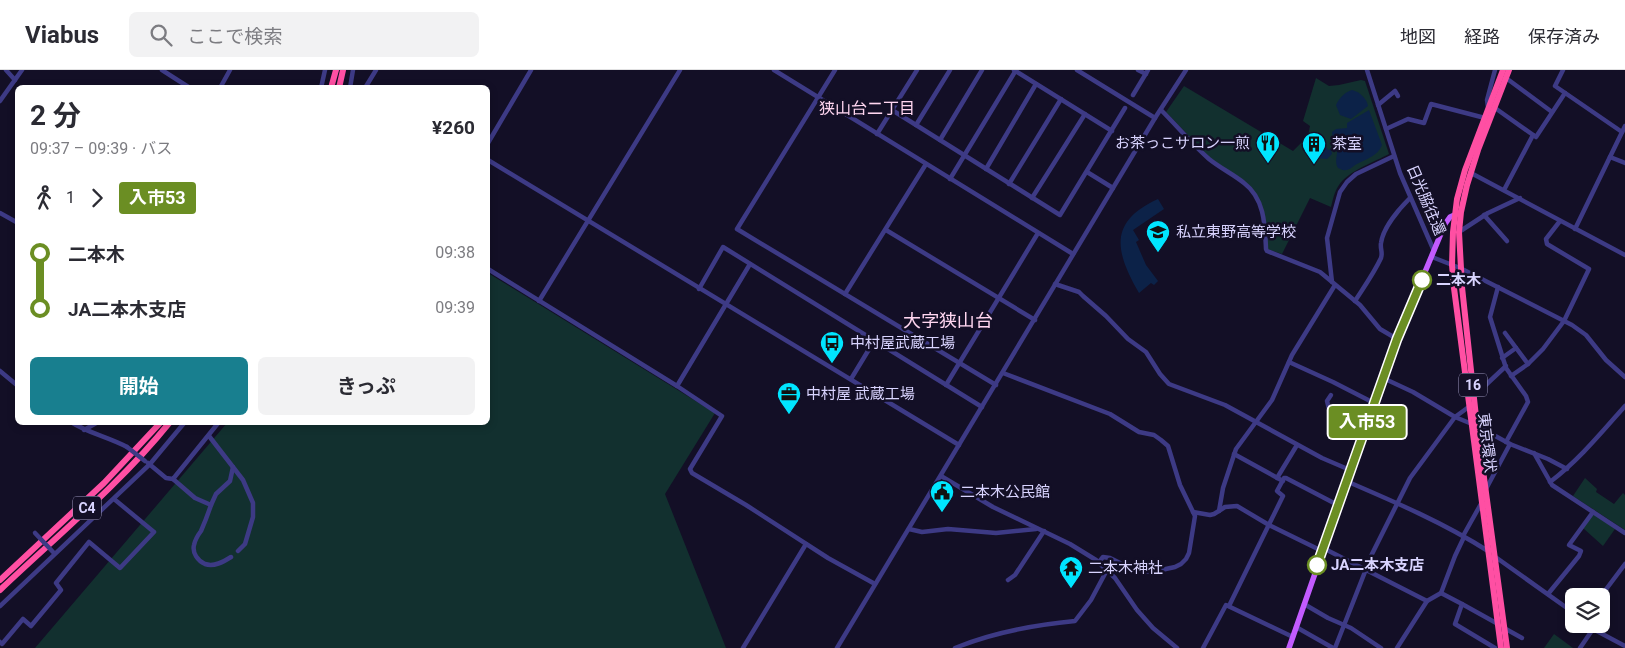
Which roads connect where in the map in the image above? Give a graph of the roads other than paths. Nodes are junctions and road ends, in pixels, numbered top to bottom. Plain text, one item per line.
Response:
1 (6, 70) edge
2 (22, 70) edge
3 (162, 70) edge
4 (230, 70) edge
5 (325, 70) edge
6 (336, 70) edge
7 (343, 70) edge
8 (353, 70) edge
9 (376, 70) edge
10 (531, 70) edge
11 (680, 70) edge
12 (774, 70) edge
13 (835, 70) edge
14 (917, 70) edge
15 (950, 70) edge
16 (982, 70) edge
17 (1015, 70) edge
18 (1077, 70) edge
19 (1138, 70) edge
20 (1186, 70) edge
21 (1367, 70) edge
22 (1495, 70) edge
23 (1503, 70) edge
24 (1509, 70) edge
25 (1564, 70) edge
26 (1147, 72) edge
27 (1506, 78) junction
28 (16, 80) junction
29 (1036, 84) junction
30 (185, 85) edge
31 (222, 85) edge
32 (322, 85) edge
33 (333, 85) edge
34 (340, 85) edge
35 (350, 85) edge
36 (367, 85) edge
37 (1565, 93) junction
38 (1133, 95) dead end
39 (1398, 96) dead end
40 (818, 98) junction
41 (1061, 99) junction
42 (0, 101) edge
43 (1378, 105) junction
44 (1125, 108) dead end
45 (1492, 108) junction
46 (892, 110) junction
47 (1161, 110) junction
48 (1552, 112) junction
49 (1085, 114) junction
50 (1155, 118) junction
51 (1484, 118) junction
52 (916, 125) junction
53 (1625, 126) edge
54 (1386, 129) junction
55 (1112, 131) junction
56 (1622, 132) junction
57 (877, 134) junction
58 (1533, 135) junction
59 (490, 140) edge
60 (940, 140) junction
61 (964, 155) junction
62 (1394, 156) junction
63 (1610, 156) junction
64 (490, 161) edge
65 (1625, 163) edge
66 (926, 164) junction
67 (986, 169) junction
68 (1087, 172) junction
69 (1471, 173) junction
70 (950, 179) junction
71 (1010, 184) junction
72 (1113, 188) junction
73 (1504, 190) junction
74 (1032, 198) junction
75 (1410, 198) junction
76 (1520, 198) junction
77 (1461, 212) junction
78 (0, 213) edge
79 (1454, 214) junction
80 (1484, 215) junction
81 (15, 221) edge
82 (588, 221) junction
83 (1560, 221) junction
84 (1574, 228) junction
85 (886, 230) junction
86 (1459, 232) junction
87 (1038, 233) junction
88 (1507, 241) dead end
89 (1073, 254) junction
90 (1433, 254) junction
91 (1625, 255) edge
92 (750, 264) junction
93 (1452, 265) junction
94 (1460, 268) junction
95 (490, 270) edge
96 (1055, 284) junction
97 (1333, 284) junction
98 (1498, 287) junction
99 (699, 289) junction
100 (845, 294) junction
101 (999, 298) junction
102 (539, 301) junction
103 (1355, 301) junction
104 (727, 304) junction
105 (1035, 320) junction
106 (1564, 321) junction
107 (1505, 333) dead end
108 (1397, 339) junction
109 (874, 341) junction
110 (1516, 348) junction
111 (1502, 358) junction
112 (1289, 362) junction
113 (958, 364) junction
114 (1528, 364) junction
115 (1506, 366) junction
116 (0, 371) edge
117 (1003, 372) junction
118 (1511, 376) junction
119 (1625, 377) edge
120 (1383, 378) junction
121 (851, 379) junction
122 (15, 384) edge
123 (946, 385) junction
124 (996, 385) junction
125 (677, 386) junction
126 (1331, 396) dead end
127 (1474, 396) junction
128 (1374, 403) junction
129 (1470, 406) junction
130 (1625, 406) edge
131 (982, 407) junction
132 (1455, 416) junction
133 (1256, 422) junction
134 (76, 425) edge
135 (93, 425) edge
136 (158, 425) edge
137 (167, 425) edge
138 (182, 425) edge
139 (217, 425) edge
140 (1475, 425) junction
141 (1366, 427) junction
142 (84, 430) junction
143 (209, 436) junction
144 (1508, 443) junction
145 (960, 445) junction
146 (1297, 445) junction
147 (1534, 453) junction
148 (1234, 454) junction
149 (150, 464) junction
150 (233, 467) junction
151 (1567, 469) junction
152 (1350, 470) junction
153 (940, 476) junction
154 (1277, 478) junction
155 (173, 479) junction
156 (243, 480) junction
157 (230, 481) junction
158 (1283, 481) junction
159 (1346, 481) junction
160 (1550, 482) junction
161 (1486, 489) junction
162 (114, 499) junction
163 (1482, 502) junction
164 (1338, 503) junction
165 (1398, 504) junction
166 (211, 505) junction
167 (1219, 511) junction
168 (1193, 512) junction
169 (1593, 512) junction
170 (1269, 524) junction
171 (1038, 528) junction
172 (909, 529) junction
173 (1044, 531) junction
174 (35, 533) dead end
175 (1625, 533) edge
176 (1464, 536) junction
177 (806, 544) junction
178 (1322, 550) junction
179 (238, 551) dead end
180 (1488, 551) junction
181 (54, 553) junction
182 (231, 557) dead end
183 (1495, 557) junction
184 (1099, 562) junction
185 (1625, 564) edge
186 (1107, 570) junction
187 (1365, 570) junction
188 (0, 580) edge
189 (1008, 580) dead end
190 (876, 584) junction
191 (1607, 588) edge
192 (0, 590) edge
193 (1441, 593) junction
194 (1548, 594) junction
195 (1427, 601) junction
196 (1304, 604) junction
197 (1462, 604) junction
198 (0, 606) edge
199 (1229, 606) junction
200 (1565, 606) edge
201 (1344, 625) junction
202 (1501, 626) junction
203 (1296, 627) junction
204 (1590, 633) edge
205 (1601, 633) edge
206 (1293, 637) junction
207 (1522, 638) dead end
208 (0, 642) edge
209 (1625, 646) edge
210 (743, 648) edge
211 (837, 648) edge
212 (955, 648) edge
213 (1177, 648) edge
214 (1203, 648) edge
215 (1289, 648) edge
216 (1334, 648) edge
217 (1381, 648) edge
218 (1398, 648) edge
219 (1495, 648) edge
220 (1501, 648) edge
221 (1507, 648) edge
222 (1580, 648) edge

1 - 28 street
2 - 28 street
3 - 30 street
4 - 31 street
5 - 32 street
6 - 33 highway
7 - 34 highway
8 - 35 street
9 - 36 street
10 - 59 street
11 - 82 street
12 - 40 street
13 - 40 street
14 - 46 street
15 - 52 street
16 - 60 street
17 - 29 street
17 - 61 street
18 - 50 street
19 - 26 street
20 - 47 street
21 - 43 street, 日光脇往還
22 - 45 street
23 - 45 highway, 東京環状 / 16
24 - 27 highway, 東京環状 / 16
25 - 37 street
26 - 38 street
27 - 45 highway, 東京環状 / 16
27 - 48 street
28 - 42 street
29 - 41 street
29 - 67 street
37 - 48 street
37 - 56 street
39 - 43 street
40 - 57 street
40 - 100 street
41 - 49 street
41 - 71 street
43 - 54 street, 日光脇往還
44 - 55 street
45 - 51 highway, 東京環状 / 16
45 - 58 street
45 - 69 highway, 東京環状 / 16
46 - 52 street
46 - 57 street
47 - 50 street
47 - 97 street
48 - 58 street
49 - 55 street
49 - 74 street
50 - 72 street
51 - 54 street
51 - 79 highway, 東京環状 / 16
52 - 60 street
53 - 56 street
54 - 62 street, 日光脇往還
55 - 68 street
56 - 63 street
57 - 66 street
58 - 73 street
60 - 61 street
61 - 67 street
61 - 70 street
62 - 75 street, 日光脇往還
62 - 97 street
63 - 65 street
63 - 84 street
64 - 82 street
66 - 70 street
66 - 85 street
67 - 71 street
68 - 72 street
68 - 74 street
69 - 73 street
69 - 77 highway, 東京環状 / 16
70 - 87 street
71 - 74 street
72 - 89 street
73 - 76 street
75 - 90 street, 日光脇往還
75 - 103 street
76 - 80 street
76 - 83 street
77 - 79 main road
77 - 86 highway, 東京環状 / 16
78 - 81 street
79 - 90 main road
79 - 93 highway, 東京環状 / 16
80 - 86 street
80 - 88 street
82 - 99 street
82 - 102 street
83 - 84 street
83 - 106 street
84 - 91 street
85 - 100 street
85 - 101 street
86 - 94 highway, 東京環状 / 16
87 - 89 street
87 - 101 street
89 - 96 street
90 - 93 street
90 - 108 main road, 日光脇往還
92 - 99 street
92 - 104 street
92 - 109 street
93 - 94 street
93 - 129 highway, 東京環状 / 16
94 - 98 street
94 - 127 highway, 東京環状 / 16
95 - 102 street
96 - 105 street
96 - 133 street
97 - 103 street
97 - 112 street
98 - 106 street
98 - 111 street
99 - 104 street
100 - 113 street
101 - 105 street
101 - 113 street
102 - 125 street
103 - 108 street
104 - 121 street
104 - 125 street
105 - 117 street
106 - 114 street
106 - 119 street
107 - 110 street
108 - 120 main road, 日光脇往還
109 - 121 street
109 - 123 street
110 - 111 street
110 - 114 street
111 - 115 street
112 - 128 street
112 - 133 street
113 - 123 street
113 - 124 street
114 - 118 street
115 - 118 street
115 - 127 street
116 - 122 street
117 - 124 street
117 - 168 street
118 - 144 street
120 - 128 main road, 日光脇往還
120 - 132 street
121 - 145 street
123 - 131 street
124 - 131 street
125 - 177 street
126 - 141 street
127 - 140 highway, 東京環状 / 16
128 - 141 main road, 日光脇往還
129 - 132 street
129 - 140 highway, 東京環状 / 16
130 - 151 street
131 - 145 street
132 - 140 street
132 - 165 street
133 - 146 street
133 - 148 street
134 - 142 street
135 - 142 street
136 - 188 highway, C4
137 - 192 highway, C4
138 - 149 street
139 - 143 street
140 - 144 street
140 - 161 highway, 東京環状 / 16
140 - 163 highway, 東京環状 / 16
141 - 152 main road, 日光脇往還
142 - 149 street, bridge
143 - 150 street
143 - 155 street
144 - 147 street
144 - 161 street
145 - 153 street
146 - 152 street
146 - 154 street
147 - 151 street
147 - 160 street
148 - 154 street
148 - 167 street
149 - 155 street
149 - 162 street
150 - 156 street
150 - 157 street
151 - 160 street
152 - 159 main road, 日光脇往還
153 - 171 street
153 - 172 street
154 - 158 street
155 - 166 street
156 - 157 street
156 - 179 street
157 - 166 street
158 - 164 street
158 - 170 street
159 - 164 main road, 日光脇往還
159 - 165 street
160 - 169 street
161 - 183 highway, 東京環状 / 16
162 - 181 street
162 - 208 street
163 - 176 street
163 - 180 highway, 東京環状 / 16
164 - 178 main road, 日光脇往還
165 - 176 street
165 - 187 street
166 - 182 street
167 - 168 street
167 - 170 street
168 - 184 street
169 - 175 street
169 - 194 street
170 - 178 street
170 - 199 street
171 - 172 street
171 - 173 street
172 - 190 street
173 - 184 street
173 - 189 street
174 - 181 street, bridge
176 - 180 street
176 - 193 street
177 - 190 street
177 - 210 street
178 - 187 street
178 - 196 main road, 日光脇往還
180 - 183 street
180 - 202 highway, 東京環状 / 16
181 - 198 street
183 - 194 street
183 - 202 highway, 東京環状 / 16
184 - 186 street
185 - 191 street
186 - 212 street
186 - 213 street
187 - 195 street
187 - 201 street
190 - 211 street
193 - 195 street
193 - 197 street
194 - 200 street
195 - 218 street
196 - 201 street
196 - 203 main road, 日光脇往還
197 - 202 street
197 - 219 street
199 - 206 street
199 - 214 street
201 - 216 street
201 - 217 street
202 - 207 street
202 - 220 highway, 東京環状 / 16
202 - 221 highway, 東京環状 / 16
203 - 206 main road, 日光脇往還
203 - 216 street
204 - 222 street
205 - 209 street
206 - 215 main road, 日光脇往還

